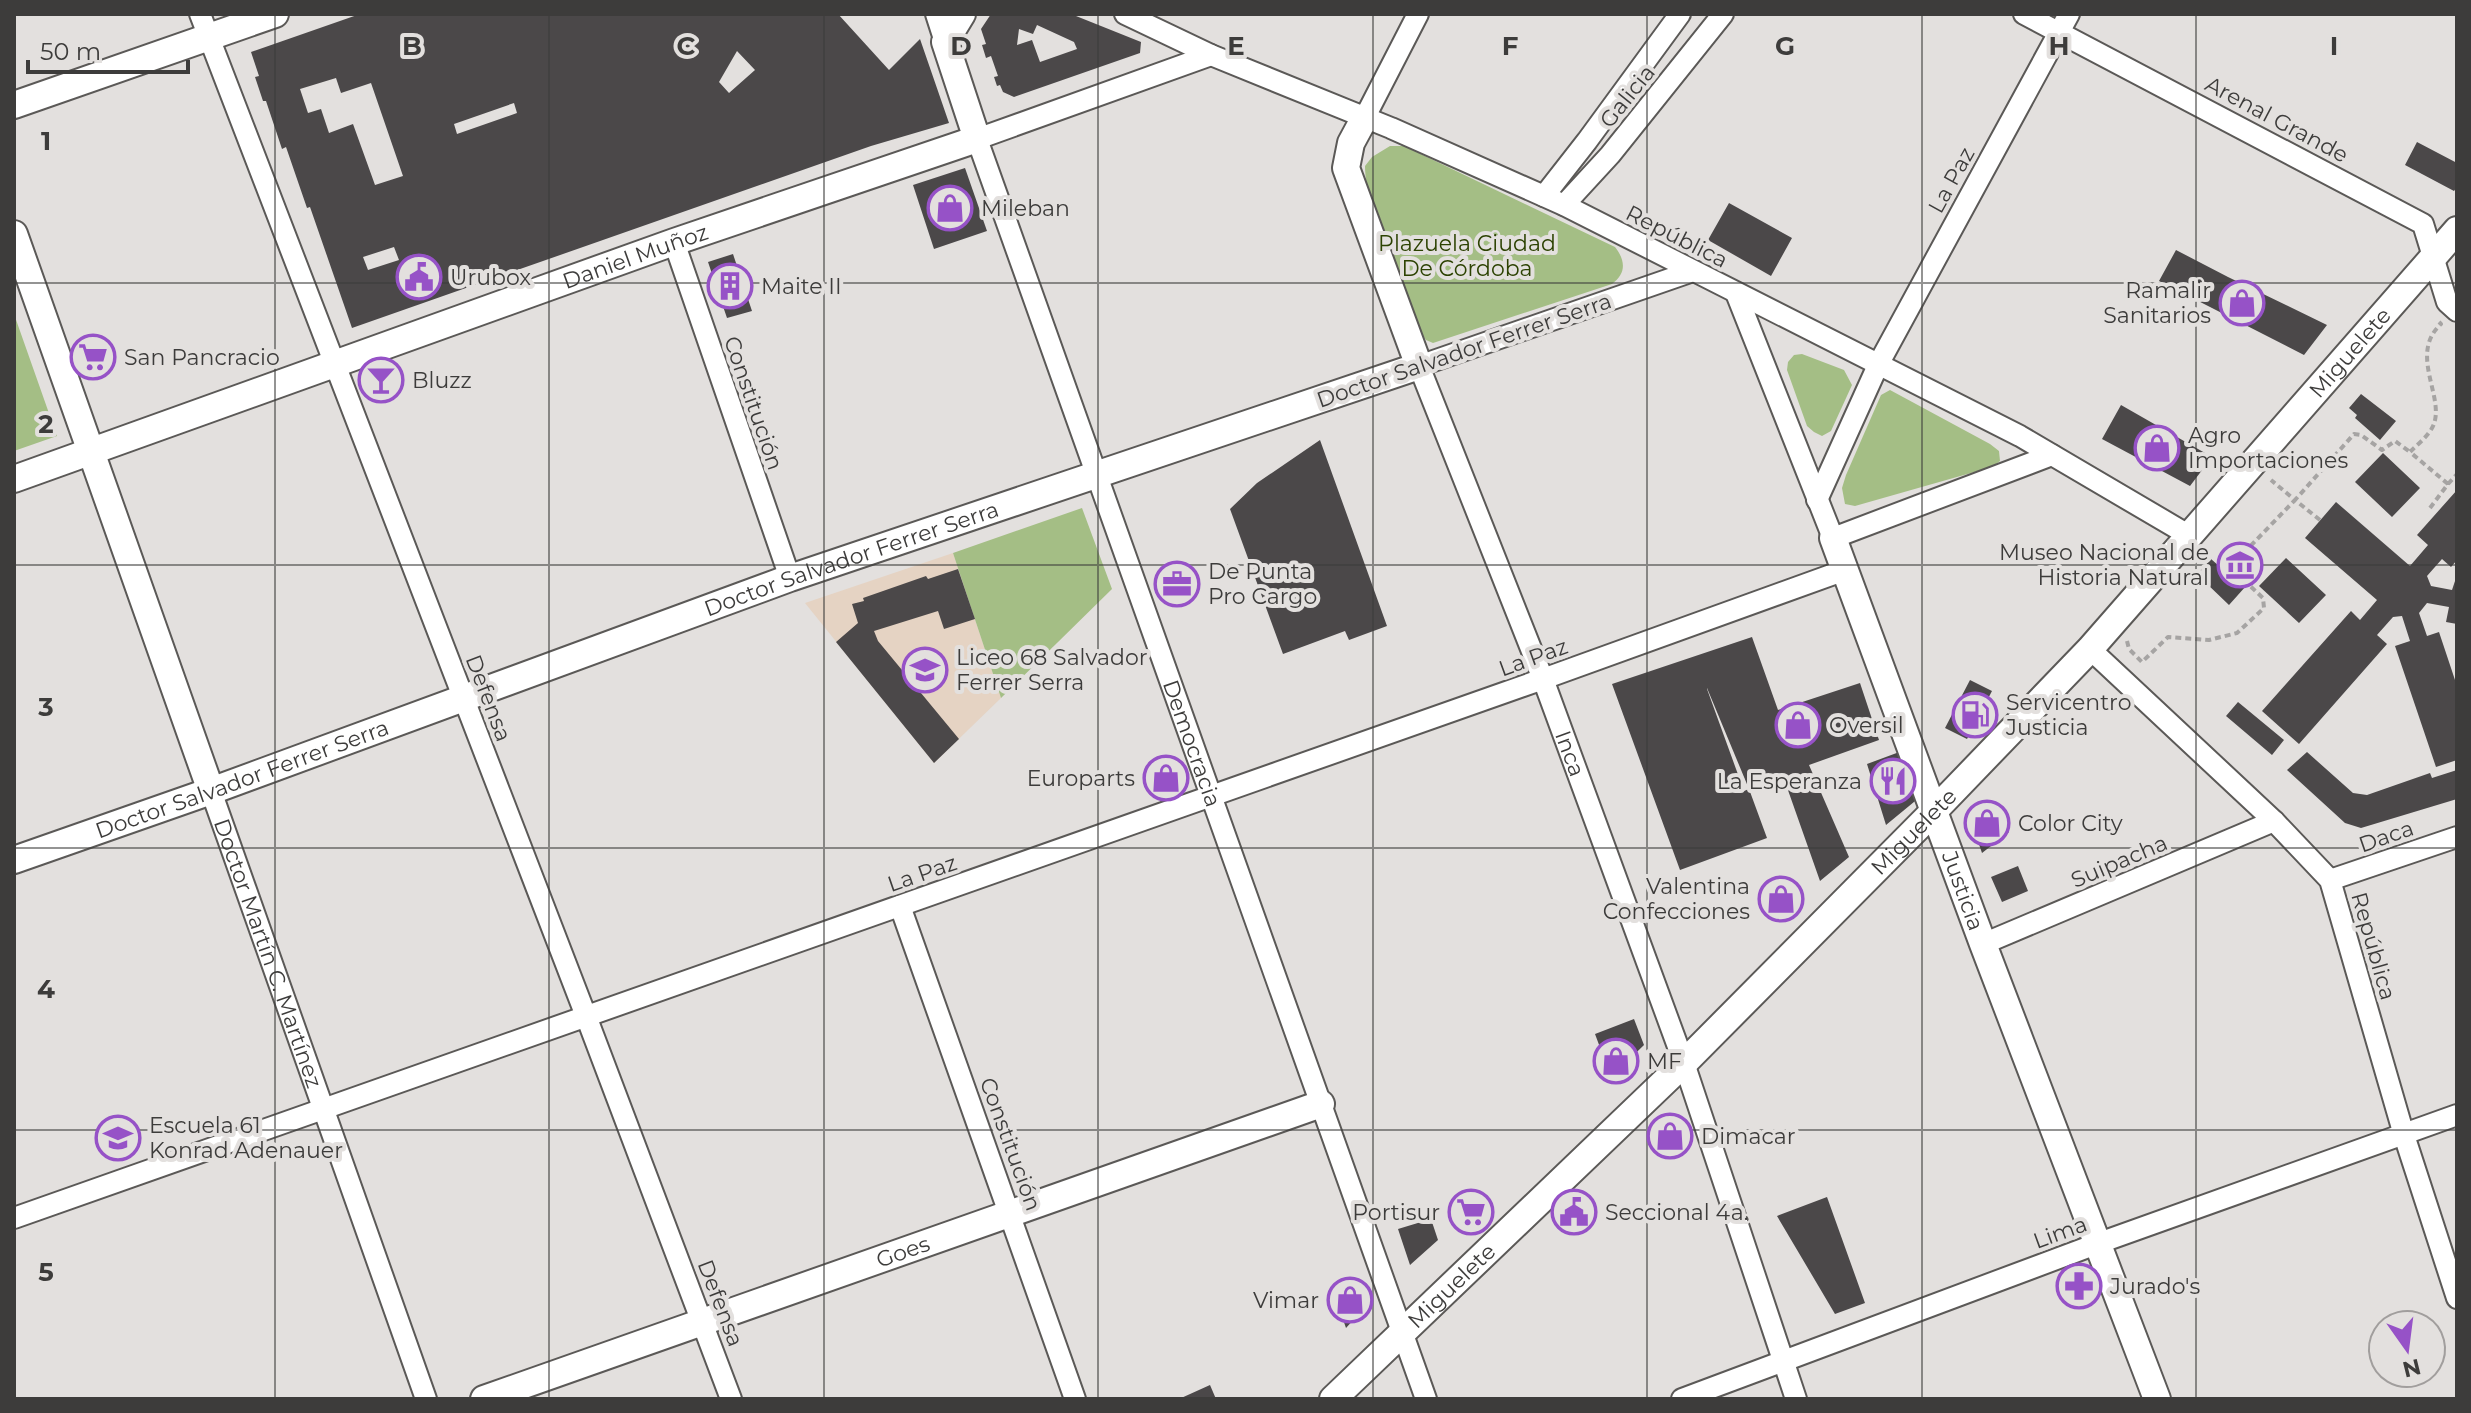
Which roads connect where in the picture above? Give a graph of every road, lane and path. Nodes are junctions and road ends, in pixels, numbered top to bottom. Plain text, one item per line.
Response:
1 (275, 14) edge
2 (936, 14) edge
3 (962, 14) edge
4 (1125, 14) edge
5 (1418, 14) edge
6 (1680, 14) edge
7 (1723, 14) edge
8 (2024, 14) edge
9 (2064, 23) edge
10 (204, 25) edge
11 (945, 42) junction
12 (1211, 55) junction
13 (14, 105) edge
14 (1365, 117) junction
15 (977, 139) junction
16 (1544, 196) junction
17 (1564, 205) junction
18 (2457, 230) edge
19 (14, 234) edge
20 (674, 242) junction
21 (2433, 257) junction
22 (1693, 271) junction
23 (1736, 293) junction
24 (2457, 311) edge
25 (2435, 317) dead end
26 (1879, 363) junction
27 (334, 365) junction
28 (1419, 366) junction
29 (2410, 452) junction
30 (90, 453) junction
31 (2052, 455) junction
32 (2457, 474) edge
33 (1098, 475) junction
34 (14, 479) edge
35 (2270, 479) dead end
36 (2448, 484) junction
37 (1817, 500) junction
38 (2295, 500) junction
39 (2430, 508) dead end
40 (2320, 520) dead end
41 (2190, 536) junction
42 (1833, 538) junction
43 (1845, 570) junction
44 (790, 578) junction
45 (2126, 642) dead end
46 (2090, 649) junction
47 (1543, 679) junction
48 (463, 697) junction
49 (211, 791) junction
50 (1212, 795) junction
51 (1934, 811) junction
52 (2274, 821) junction
53 (2457, 837) edge
54 (14, 860) edge
55 (2330, 880) junction
56 (900, 906) junction
57 (1983, 944) junction
58 (586, 1016) junction
59 (1684, 1063) junction
60 (1321, 1104) junction
61 (325, 1108) junction
62 (2457, 1115) edge
63 (2404, 1135) junction
64 (1010, 1213) junction
65 (14, 1218) edge
66 (2099, 1243) junction
67 (2457, 1298) edge
68 (703, 1322) junction
69 (1402, 1334) junction
70 (1784, 1360) junction
71 (426, 1399) edge
72 (484, 1399) edge
73 (731, 1399) edge
74 (1075, 1399) edge
75 (1333, 1399) edge
76 (1426, 1399) edge
77 (1682, 1399) edge
78 (1796, 1399) edge
79 (2157, 1399) edge

1 - 10 street
2 - 11 street, Democracia
3 - 11 street
4 - 12 street, República
5 - 14 street
6 - 16 street, Galicia
7 - 17 street, Galicia
8 - 9 street, Arenal Grande
9 - 21 street, Arenal Grande
9 - 26 street, La Paz
10 - 13 street
10 - 27 street, Defensa
11 - 15 street, Democracia
12 - 14 street, República
12 - 15 street, Daniel Muñoz
14 - 16 street, República
14 - 28 street, Inca
15 - 20 street, Daniel Muñoz
15 - 33 street, Democracia
16 - 17 street, República
17 - 22 street, República
18 - 21 street, Miguelete
19 - 30 street, Doctor Martín C. Martínez
20 - 27 street, Daniel Muñoz
20 - 44 street, Constitución
21 - 24 street, Arenal Grande
21 - 41 street, Miguelete
22 - 23 street, República
22 - 28 street, Doctor Salvador Ferrer Serra
23 - 26 street, República
23 - 37 street, Justicia
25 - 29 path
26 - 31 street, República
26 - 37 street, La Paz
27 - 30 street, Daniel Muñoz
27 - 48 street, Defensa
28 - 33 street, Doctor Salvador Ferrer Serra
28 - 47 street, Inca
29 - 36 path
29 - 38 path
30 - 34 street, Daniel Muñoz
30 - 49 street, Doctor Martín C. Martínez
31 - 41 street, República
31 - 42 street
32 - 36 path
33 - 44 street, Doctor Salvador Ferrer Serra
33 - 50 street, Democracia
35 - 38 path
36 - 39 path
37 - 42 street, Justicia
38 - 40 path
38 - 45 path
41 - 46 street, Miguelete
42 - 43 street, Justicia
43 - 47 street, La Paz
43 - 51 street, Justicia
44 - 48 street, Doctor Salvador Ferrer Serra
46 - 51 street, Miguelete
46 - 52 street, República
47 - 50 street, La Paz
47 - 59 street, Inca
48 - 49 street, Doctor Salvador Ferrer Serra
48 - 58 street, Defensa
49 - 54 street, Doctor Salvador Ferrer Serra
49 - 61 street, Doctor Martín C. Martínez
50 - 56 street, La Paz
50 - 60 street, Democracia
51 - 57 street, Justicia
51 - 59 street, Miguelete
52 - 55 street, República
52 - 57 street, Suipacha
53 - 55 street, Daca
55 - 63 street, República
56 - 58 street, La Paz
56 - 64 street, Constitución
57 - 66 street, Justicia
58 - 61 street, La Paz
58 - 68 street, Defensa
59 - 69 street, Miguelete
59 - 70 street, Inca
60 - 64 street, Goes
60 - 69 street, Democracia
61 - 65 street, La Paz
61 - 71 street, Doctor Martín C. Martínez
62 - 63 street, Lima
63 - 66 street, Lima
63 - 67 street, República
64 - 68 street, Goes
64 - 74 street, Constitución
66 - 70 street, Lima
66 - 79 street, Justicia
68 - 72 street, Goes
68 - 73 street, Defensa
69 - 75 street, Miguelete
69 - 76 street, Democracia
70 - 77 street, Lima
70 - 78 street, Inca

